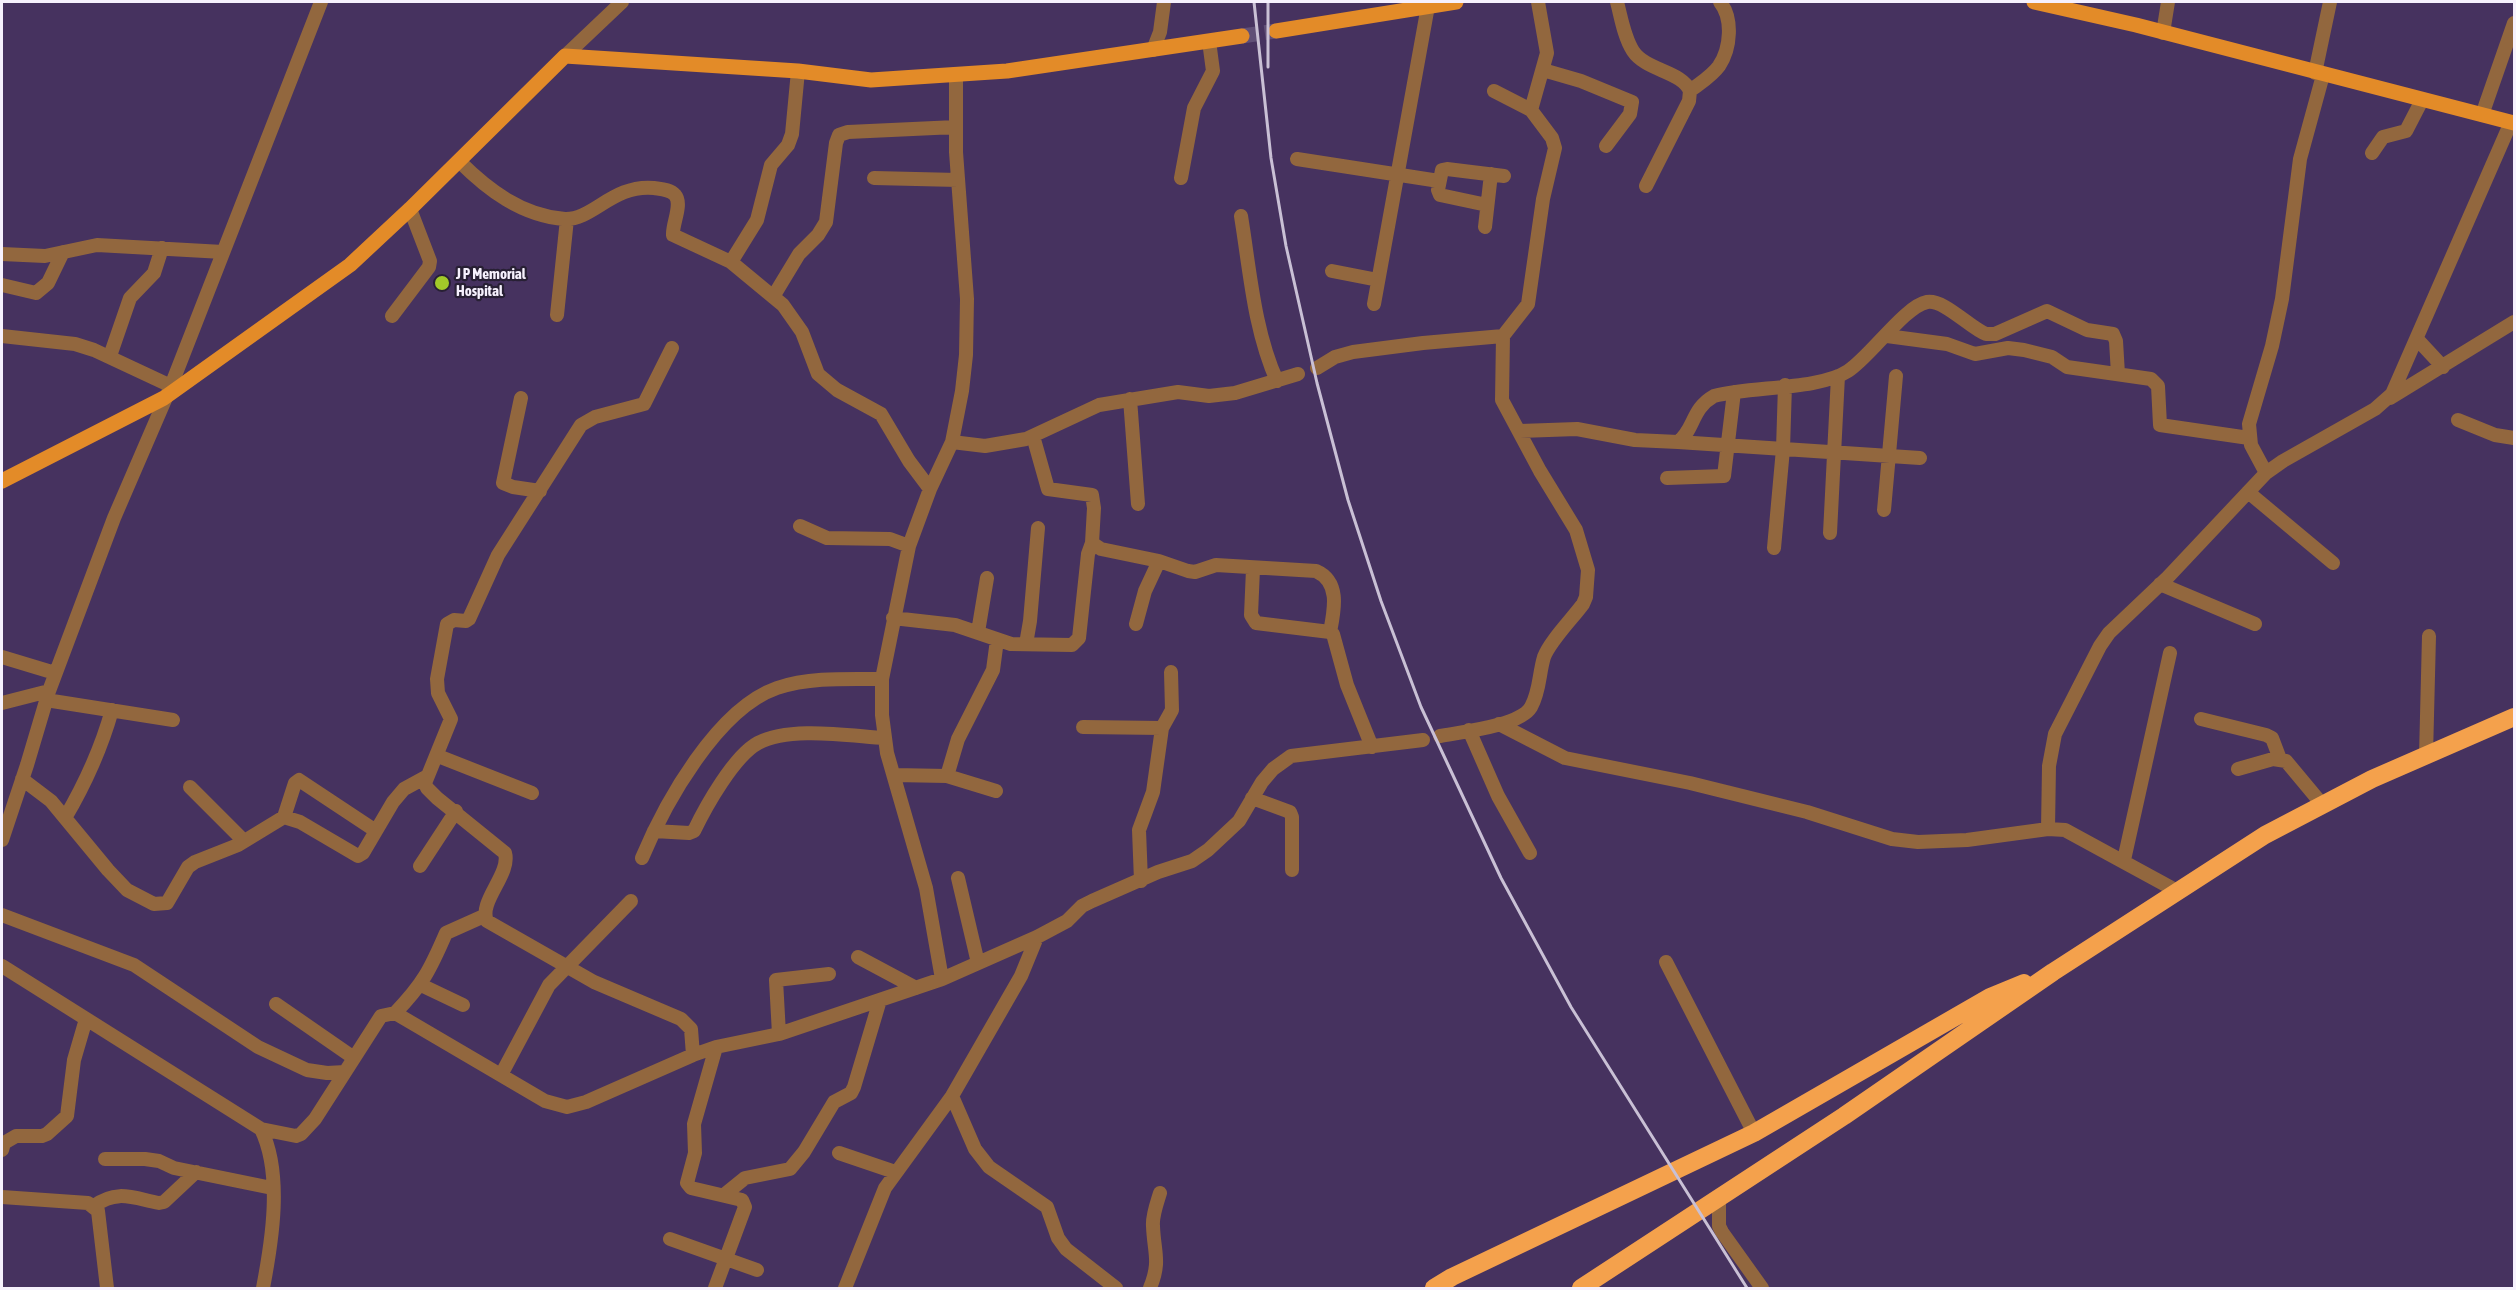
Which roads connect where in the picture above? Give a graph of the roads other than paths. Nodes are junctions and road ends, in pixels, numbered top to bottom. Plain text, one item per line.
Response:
1 (321, 2) edge
2 (622, 2) edge
3 (1164, 2) edge
4 (1456, 2) edge
5 (1538, 2) edge
6 (1617, 2) edge
7 (1720, 2) edge
8 (2034, 2) edge
9 (2168, 2) edge
10 (2330, 2) edge
11 (1398, 6) edge
12 (1428, 6) junction
13 (2514, 23) edge
14 (1276, 31) tunnel mouth
15 (2159, 32) junction
16 (1242, 36) tunnel mouth
17 (1209, 41) junction
18 (1153, 50) junction
19 (565, 56) junction
20 (1543, 70) junction
21 (798, 71) junction
22 (2319, 74) junction
23 (956, 75) junction
24 (1494, 91) dead end
25 (1690, 91) junction
26 (2422, 100) junction
27 (1531, 110) junction
28 (2482, 115) junction
29 (2513, 123) edge
30 (956, 127) junction
31 (1606, 146) dead end
32 (2372, 153) dead end
33 (1297, 159) dead end
34 (459, 161) junction
35 (1397, 175) junction
36 (874, 178) dead end
37 (1181, 178) dead end
38 (958, 180) junction
39 (1439, 182) junction
40 (1646, 186) dead end
41 (1487, 205) junction
42 (410, 209) junction
43 (1241, 216) dead end
44 (567, 219) junction
45 (1485, 227) dead end
46 (162, 248) junction
47 (63, 252) junction
48 (223, 252) junction
49 (2, 254) edge
50 (731, 262) junction
51 (1332, 271) dead end
52 (1378, 280) junction
53 (2, 285) edge
54 (773, 297) junction
55 (1374, 304) dead end
56 (557, 315) dead end
57 (392, 316) dead end
58 (2514, 322) edge
59 (1995, 334) junction
60 (2, 336) edge
61 (1503, 336) junction
62 (1887, 336) junction
63 (2417, 339) junction
64 (672, 348) dead end
65 (1982, 353) junction
66 (110, 356) junction
67 (2443, 367) junction
68 (1317, 368) dead end
69 (1298, 374) dead end
70 (2118, 374) junction
71 (1838, 376) junction
72 (1896, 376) dead end
73 (1277, 381) junction
74 (1785, 386) junction
75 (167, 392) junction
76 (1734, 392) junction
77 (520, 398) dead end
78 (1130, 399) junction
79 (2388, 399) junction
80 (2458, 420) dead end
81 (1520, 431) junction
82 (1033, 436) junction
83 (2248, 438) junction
84 (2514, 438) edge
85 (952, 442) junction
86 (1678, 442) junction
87 (1729, 446) junction
88 (1784, 449) junction
89 (1835, 453) junction
90 (1889, 456) junction
91 (1920, 458) dead end
92 (2266, 473) junction
93 (1667, 478) dead end
94 (2, 481) edge
95 (930, 489) junction
96 (540, 490) junction
97 (2248, 492) junction
98 (1137, 504) dead end
99 (1884, 510) dead end
100 (800, 526) dead end
101 (1038, 528) dead end
102 (1830, 533) dead end
103 (1092, 543) junction
104 (909, 546) junction
105 (1774, 548) dead end
106 (1159, 561) junction
107 (2333, 563) dead end
108 (1253, 569) junction
109 (987, 578) dead end
110 (2160, 584) junction
111 (892, 618) junction
112 (1136, 624) dead end
113 (2255, 624) dead end
114 (978, 632) junction
115 (1330, 632) junction
116 (2429, 636) dead end
117 (997, 640) junction
118 (1026, 644) junction
119 (2170, 653) dead end
120 (2, 657) edge
121 (1171, 672) dead end
122 (56, 673) junction
123 (882, 679) junction
124 (47, 696) junction
125 (2, 703) edge
126 (112, 710) junction
127 (2514, 717) edge
128 (2201, 719) dead end
129 (173, 720) dead end
130 (1499, 724) junction
131 (1083, 727) dead end
132 (1162, 729) junction
133 (1469, 730) junction
134 (1440, 736) dead end
135 (885, 738) junction
136 (1424, 740) dead end
137 (1372, 747) junction
138 (438, 756) junction
139 (2426, 756) junction
140 (2280, 759) junction
141 (2238, 769) dead end
142 (894, 775) junction
143 (947, 776) junction
144 (426, 777) junction
145 (22, 779) junction
146 (190, 788) dead end
147 (996, 791) dead end
148 (532, 793) dead end
149 (1252, 798) junction
150 (2321, 803) junction
151 (456, 811) junction
152 (284, 817) junction
153 (64, 818) junction
154 (2048, 829) junction
155 (376, 831) junction
156 (654, 831) junction
157 (2, 840) edge
158 (244, 841) junction
159 (1530, 853) dead end
160 (642, 858) dead end
161 (2124, 860) junction
162 (420, 866) dead end
163 (1292, 870) dead end
164 (958, 878) dead end
165 (1141, 881) junction
166 (2177, 891) junction
167 (631, 901) dead end
168 (2, 915) edge
169 (484, 916) junction
170 (1037, 937) junction
171 (858, 957) dead end
172 (1666, 962) dead end
173 (978, 963) junction
174 (2, 966) edge
175 (565, 968) junction
176 (2053, 972) junction
177 (829, 974) dead end
178 (942, 979) junction
179 (421, 985) junction
180 (916, 988) junction
181 (880, 1000) junction
182 (276, 1004) dead end
183 (463, 1005) dead end
184 (395, 1013) junction
185 (86, 1019) junction
186 (779, 1034) junction
187 (716, 1047) junction
188 (693, 1055) junction
189 (354, 1058) junction
190 (345, 1072) junction
191 (501, 1075) junction
192 (952, 1096) junction
193 (261, 1129) junction
194 (1754, 1133) junction
195 (2, 1150) edge
196 (839, 1153) dead end
197 (105, 1159) dead end
198 (196, 1172) junction
199 (895, 1172) junction
200 (272, 1188) junction
201 (1160, 1192) dead end
202 (724, 1195) junction
203 (2, 1197) edge
204 (1719, 1198) junction
205 (94, 1206) junction
206 (670, 1239) dead end
207 (726, 1259) junction
208 (757, 1270) dead end
209 (107, 1288) edge
210 (263, 1288) edge
211 (715, 1288) edge
212 (845, 1288) edge
213 (1116, 1288) edge
214 (1150, 1288) edge
215 (1434, 1288) edge
216 (1581, 1288) edge
217 (1762, 1288) edge

1 - 48 street
2 - 19 street
3 - 18 street
4 - 12 main road
5 - 20 street
6 - 25 street
7 - 25 street
8 - 15 main road
9 - 15 street
10 - 22 street
11 - 12 main road
11 - 14 main road
12 - 35 street
13 - 28 street
15 - 22 main road
16 - 17 main road
17 - 18 main road
17 - 37 street
18 - 23 main road
19 - 21 main road
19 - 34 main road
20 - 27 street
20 - 31 street
21 - 23 main road
21 - 50 street
22 - 26 main road
22 - 83 street
23 - 30 street
24 - 27 street
25 - 40 street
26 - 28 main road
26 - 32 street
27 - 61 street
28 - 29 main road
29 - 63 street
30 - 38 street
30 - 54 street
33 - 35 street
34 - 42 main road
34 - 44 street
35 - 39 street
35 - 52 street
36 - 38 street
38 - 85 street
39 - 41 street
39 - 41 street
41 - 45 street
42 - 57 street
42 - 75 main road
43 - 73 street
44 - 50 street
44 - 56 street
46 - 47 street
46 - 48 street
46 - 66 street
47 - 49 street
47 - 53 street
48 - 75 street
50 - 54 street
51 - 52 street
52 - 55 street
54 - 95 street
58 - 67 street
59 - 62 street
59 - 65 street
59 - 70 street
60 - 66 street
61 - 68 street
61 - 81 street
62 - 65 street
62 - 71 street
63 - 67 street
63 - 79 street
64 - 96 street
65 - 70 street
66 - 75 street
67 - 79 street
69 - 73 street
70 - 83 street
71 - 74 street
71 - 89 street
72 - 90 street
73 - 78 street
74 - 76 street
74 - 88 street
75 - 94 main road
75 - 122 street
76 - 86 street
76 - 87 street
77 - 96 street
78 - 82 street
78 - 98 street
79 - 92 street
80 - 84 street
81 - 86 street
81 - 130 street
82 - 85 street
82 - 103 street
83 - 92 street
85 - 95 street
86 - 87 street
87 - 88 street
87 - 93 street
88 - 89 street
88 - 105 street
89 - 90 street
89 - 102 street
90 - 91 street
90 - 99 street
92 - 97 street
95 - 104 street
96 - 138 street
97 - 107 street
97 - 110 street
100 - 104 street
101 - 118 street
103 - 106 street
103 - 118 street
104 - 111 street
106 - 108 street
106 - 112 street
108 - 115 street
108 - 115 street
109 - 114 street
110 - 113 street
110 - 154 street
111 - 114 street
111 - 123 street
114 - 117 street
115 - 137 street
116 - 139 street
117 - 118 street
117 - 143 street
119 - 161 street
120 - 122 street
121 - 132 street
122 - 124 street
123 - 135 street
123 - 156 street
124 - 125 street
124 - 126 street
124 - 145 street
126 - 129 street
126 - 153 street
127 - 139 highway
128 - 140 street
130 - 133 street
130 - 154 street
131 - 132 street
132 - 165 street
133 - 134 street
133 - 159 street
135 - 142 street
135 - 156 street
136 - 137 street
137 - 149 street
138 - 144 street
138 - 148 street
139 - 150 highway
140 - 141 street
140 - 150 street
142 - 143 street
142 - 178 street
143 - 147 street
144 - 151 street
144 - 155 street
145 - 153 street
145 - 157 street
146 - 158 street
149 - 163 street
149 - 165 street
150 - 166 highway
151 - 162 street
151 - 169 street
152 - 155 street
152 - 155 street
152 - 158 street
153 - 158 street
154 - 161 street
156 - 160 street
161 - 166 street
164 - 173 street
165 - 170 street
166 - 176 highway
167 - 175 street
168 - 190 street
169 - 175 street
169 - 179 street
170 - 173 street
170 - 192 street
171 - 180 street
172 - 194 street
173 - 178 street
174 - 185 street
175 - 188 street
175 - 191 street
176 - 194 highway
176 - 204 highway
177 - 186 street
178 - 180 street
179 - 183 street
179 - 184 street
180 - 181 street
181 - 186 street
181 - 202 street
182 - 189 street
184 - 189 street
184 - 191 street
185 - 193 street
185 - 195 street
186 - 187 street
187 - 188 street
187 - 202 street
188 - 191 street
189 - 190 street
190 - 193 street
192 - 199 street
192 - 213 street
193 - 200 street
194 - 215 highway
196 - 199 street
197 - 198 street
198 - 200 street
198 - 205 street
199 - 212 street
200 - 210 street
201 - 214 street
202 - 207 street
203 - 205 street
204 - 216 highway
204 - 217 street
205 - 209 street
206 - 207 street
207 - 208 street
207 - 211 street

